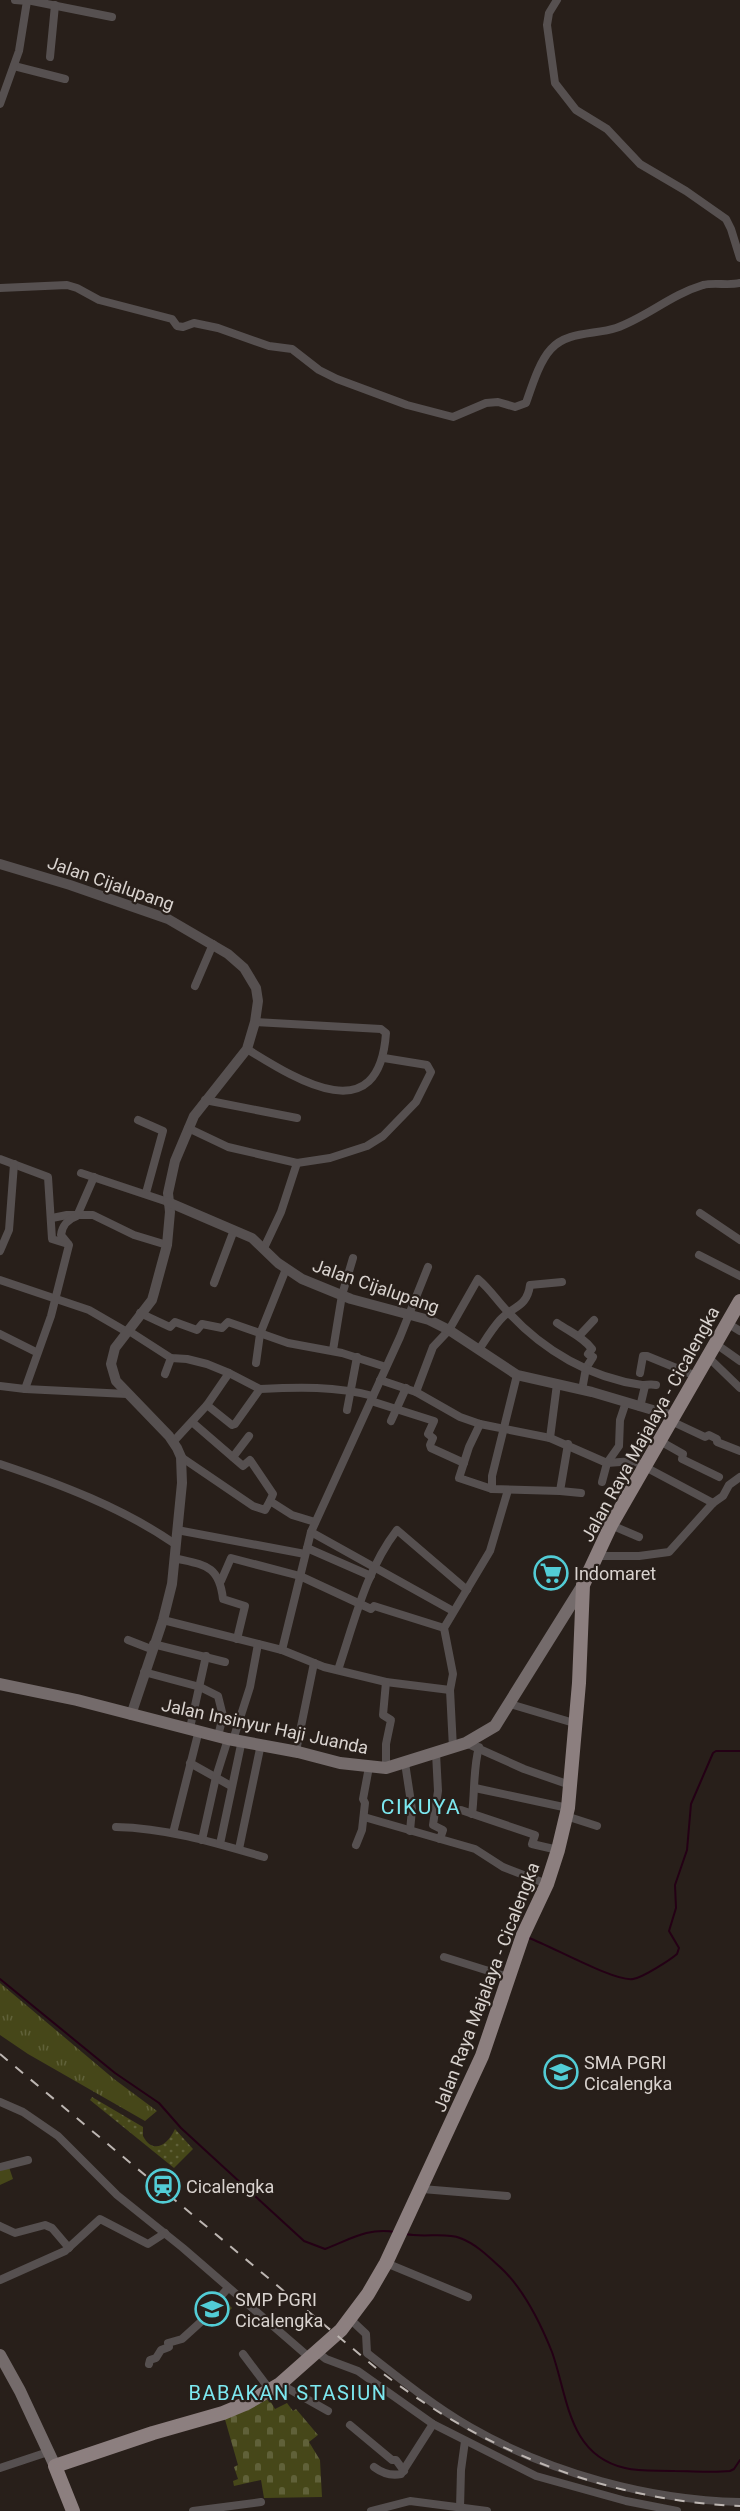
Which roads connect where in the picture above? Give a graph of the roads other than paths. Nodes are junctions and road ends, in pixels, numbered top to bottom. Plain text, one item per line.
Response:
1 (15, 0) edge
2 (557, 0) edge
3 (27, 1) edge
4 (55, 5) junction
5 (112, 17) dead end
6 (50, 57) dead end
7 (14, 66) junction
8 (65, 79) dead end
9 (0, 105) edge
10 (740, 258) edge
11 (740, 283) edge
12 (0, 288) edge
13 (0, 864) edge
14 (213, 944) junction
15 (195, 986) dead end
16 (255, 1022) junction
17 (247, 1049) junction
18 (384, 1058) junction
19 (205, 1100) junction
20 (297, 1118) dead end
21 (138, 1120) dead end
22 (188, 1128) junction
23 (0, 1159) edge
24 (297, 1163) junction
25 (14, 1164) junction
26 (81, 1173) dead end
27 (94, 1177) junction
28 (146, 1193) junction
29 (168, 1202) junction
30 (700, 1213) dead end
31 (77, 1216) junction
32 (52, 1218) junction
33 (234, 1230) junction
34 (740, 1240) edge
35 (69, 1245) junction
36 (167, 1245) junction
37 (264, 1248) junction
38 (0, 1251) edge
39 (699, 1255) dead end
40 (353, 1258) dead end
41 (428, 1267) dead end
42 (286, 1269) junction
43 (740, 1276) edge
44 (0, 1280) edge
45 (214, 1282) dead end
46 (562, 1282) dead end
47 (342, 1295) junction
48 (56, 1299) junction
49 (740, 1301) edge
50 (140, 1313) junction
51 (509, 1314) junction
52 (407, 1316) junction
53 (594, 1320) dead end
54 (557, 1323) dead end
55 (727, 1323) junction
56 (448, 1330) junction
57 (128, 1331) junction
58 (740, 1331) edge
59 (0, 1334) edge
60 (260, 1334) junction
61 (579, 1336) junction
62 (716, 1344) junction
63 (480, 1348) junction
64 (333, 1350) junction
65 (36, 1352) junction
66 (357, 1357) junction
67 (708, 1357) junction
68 (171, 1358) junction
69 (740, 1361) edge
70 (256, 1363) dead end
71 (386, 1367) junction
72 (586, 1368) junction
73 (229, 1373) junction
74 (640, 1373) dead end
75 (165, 1374) dead end
76 (517, 1375) junction
77 (696, 1376) junction
78 (380, 1380) junction
79 (557, 1384) junction
80 (656, 1385) dead end
81 (0, 1386) edge
82 (645, 1386) junction
83 (406, 1388) junction
84 (740, 1388) edge
85 (24, 1389) junction
86 (260, 1389) junction
87 (352, 1390) junction
88 (582, 1390) junction
89 (416, 1392) junction
90 (127, 1394) junction
91 (372, 1398) junction
92 (627, 1402) junction
93 (207, 1405) junction
94 (640, 1407) junction
95 (347, 1410) dead end
96 (397, 1410) junction
97 (672, 1418) junction
98 (392, 1421) dead end
99 (192, 1422) junction
100 (480, 1424) junction
101 (504, 1429) junction
102 (249, 1436) dead end
103 (550, 1438) junction
104 (660, 1441) junction
105 (173, 1442) junction
106 (568, 1444) junction
107 (740, 1451) edge
108 (181, 1457) junction
109 (233, 1457) junction
110 (464, 1463) junction
111 (607, 1463) junction
112 (0, 1464) edge
113 (645, 1468) junction
114 (719, 1477) dead end
115 (740, 1477) edge
116 (602, 1482) dead end
117 (492, 1489) junction
118 (508, 1490) junction
119 (560, 1491) junction
120 (581, 1493) dead end
121 (270, 1501) junction
122 (713, 1503) junction
123 (315, 1522) junction
124 (611, 1525) junction
125 (177, 1530) junction
126 (311, 1532) junction
127 (639, 1537) dead end
128 (175, 1544) junction
129 (306, 1551) junction
130 (596, 1556) junction
131 (174, 1558) junction
132 (376, 1566) junction
133 (300, 1576) junction
134 (371, 1576) junction
135 (221, 1581) junction
136 (583, 1585) junction
137 (467, 1590) junction
138 (359, 1605) junction
139 (453, 1611) junction
140 (163, 1620) junction
141 (444, 1628) junction
142 (237, 1639) junction
143 (128, 1640) dead end
144 (258, 1644) junction
145 (152, 1646) junction
146 (282, 1650) junction
147 (206, 1656) junction
148 (225, 1662) dead end
149 (314, 1663) junction
150 (338, 1670) junction
151 (144, 1672) junction
152 (386, 1682) junction
153 (0, 1684) edge
154 (200, 1687) junction
155 (450, 1690) junction
156 (510, 1704) junction
157 (130, 1715) junction
158 (574, 1723) junction
159 (195, 1729) junction
160 (230, 1739) junction
161 (466, 1743) junction
162 (261, 1744) junction
163 (479, 1747) junction
164 (453, 1748) junction
165 (296, 1751) junction
166 (436, 1753) junction
167 (190, 1763) junction
168 (405, 1763) junction
169 (369, 1767) junction
170 (386, 1768) junction
171 (216, 1777) junction
172 (570, 1785) junction
173 (231, 1786) junction
174 (475, 1788) junction
175 (461, 1810) dead end
176 (567, 1812) junction
177 (472, 1814) junction
178 (364, 1817) junction
179 (597, 1826) dead end
180 (116, 1827) dead end
181 (410, 1831) junction
182 (173, 1833) junction
183 (440, 1839) junction
184 (202, 1840) junction
185 (220, 1844) junction
186 (356, 1845) dead end
187 (238, 1849) junction
188 (558, 1850) junction
189 (264, 1857) dead end
190 (548, 1884) junction
191 (444, 1957) dead end
192 (508, 1977) junction
193 (0, 2102) edge
194 (28, 2160) dead end
195 (0, 2167) edge
196 (422, 2189) junction
197 (507, 2196) dead end
198 (0, 2226) edge
199 (165, 2233) junction
200 (69, 2248) junction
201 (386, 2263) junction
202 (0, 2280) edge
203 (228, 2288) junction
204 (468, 2297) dead end
205 (350, 2319) junction
206 (243, 2354) dead end
207 (0, 2355) edge
208 (314, 2355) junction
209 (149, 2364) dead end
210 (275, 2387) junction
211 (328, 2411) dead end
212 (433, 2424) junction
213 (350, 2425) dead end
214 (465, 2441) junction
215 (48, 2452) junction
216 (55, 2466) junction
217 (0, 2468) edge
218 (374, 2468) dead end
219 (404, 2471) junction
220 (261, 2502) dead end
221 (740, 2502) edge
222 (427, 2507) edge
223 (460, 2508) junction
224 (650, 2509) edge
225 (376, 2510) edge
226 (73, 2511) edge
227 (193, 2511) edge
228 (487, 2511) edge
229 (677, 2511) edge

1 - 3 street
2 - 10 street
3 - 4 street
3 - 7 street
4 - 5 street
4 - 6 street
7 - 8 street
7 - 9 street
11 - 12 street
13 - 14 street, Jalan Cijalupang
14 - 15 street
14 - 16 street, Jalan Cijalupang
16 - 17 street, Jalan Cijalupang
16 - 18 street
17 - 18 street
17 - 19 street, Jalan Cijalupang
18 - 24 street
19 - 20 street
19 - 22 street, Jalan Cijalupang
21 - 28 street
22 - 24 street
22 - 29 street, Jalan Cijalupang
23 - 25 street
24 - 37 street
25 - 32 street
25 - 38 street
26 - 27 street
27 - 28 street
27 - 31 street
28 - 29 street
29 - 33 street, Jalan Cijalupang
29 - 36 street
30 - 34 street
31 - 32 street
31 - 35 street
31 - 36 street
32 - 35 street
33 - 37 street, Jalan Cijalupang
33 - 45 street
35 - 48 street
36 - 50 street
37 - 42 street, Jalan Cijalupang
39 - 43 street
40 - 47 street
41 - 52 street
42 - 47 street, Jalan Cijalupang
42 - 60 street
44 - 48 street
46 - 51 street
47 - 52 street, Jalan Cijalupang
47 - 64 street
48 - 57 street
48 - 65 street
49 - 55 main road, Jalan Raya Majalaya - Cicalengka
50 - 57 street
50 - 60 street
51 - 56 street
51 - 63 street
51 - 72 street
52 - 56 street, Jalan Cijalupang
52 - 71 street
53 - 61 street
54 - 61 street
55 - 58 street
55 - 62 main road, Jalan Raya Majalaya - Cicalengka
56 - 63 street, Jalan Cijalupang
56 - 89 street
57 - 68 street
57 - 90 street
59 - 65 street
60 - 64 street
60 - 70 street
61 - 72 street
62 - 67 main road, Jalan Raya Majalaya - Cicalengka
62 - 69 street
63 - 76 street, Jalan Cijalupang
64 - 66 street
65 - 85 street
66 - 71 street
66 - 87 street
67 - 77 main road, Jalan Raya Majalaya - Cicalengka
67 - 84 street
68 - 73 street
68 - 75 street
71 - 78 street
72 - 82 street
72 - 88 street
73 - 86 street
73 - 93 street
74 - 77 street
76 - 79 street, Jalan Cijalupang
76 - 101 street
77 - 97 main road, Jalan Raya Majalaya - Cicalengka
78 - 83 street
78 - 91 street
79 - 88 street, Jalan Cijalupang
79 - 103 street
80 - 82 street
81 - 85 street
82 - 94 street
83 - 89 street
83 - 96 street
85 - 90 street
86 - 87 street
86 - 93 street
87 - 91 street
87 - 95 street
88 - 92 street, Jalan Cijalupang
89 - 100 street
90 - 105 street
91 - 96 street
91 - 123 street
92 - 94 street, Jalan Cijalupang
92 - 111 street
93 - 99 street
94 - 97 street, Jalan Cijalupang
96 - 98 street
96 - 110 street
97 - 104 main road, Jalan Raya Majalaya - Cicalengka
97 - 107 street
99 - 105 street
99 - 109 street
100 - 101 street
100 - 110 street
101 - 103 street
101 - 117 street
102 - 109 street
103 - 106 street
104 - 113 main road, Jalan Raya Majalaya - Cicalengka
104 - 114 street
105 - 108 street
106 - 111 street
106 - 119 street
108 - 121 street
108 - 125 street
109 - 121 street
110 - 117 street
111 - 113 street
111 - 116 street
112 - 128 street
113 - 122 street
113 - 124 main road, Jalan Raya Majalaya - Cicalengka
115 - 122 street
117 - 118 street
118 - 119 street
118 - 137 street
119 - 120 street
121 - 123 street
122 - 130 street
123 - 126 street
124 - 127 street
124 - 130 main road, Jalan Raya Majalaya - Cicalengka
125 - 128 street
125 - 129 street
126 - 129 street
126 - 132 street
128 - 131 street
129 - 133 street
129 - 134 street
130 - 136 main road, Jalan Raya Majalaya - Cicalengka
131 - 135 street
131 - 140 street
132 - 134 street
132 - 137 street
132 - 139 street
133 - 135 street
133 - 138 street
133 - 146 street
134 - 138 street
135 - 142 street
136 - 156 main road, Jalan Insinyur Haji Juanda
136 - 158 main road, Jalan Raya Majalaya - Cicalengka
137 - 139 street
138 - 141 street
138 - 150 street
139 - 141 street
140 - 142 street
140 - 145 street
141 - 155 street
142 - 144 street
143 - 145 street
144 - 146 street
144 - 160 street
145 - 147 street
145 - 151 street
146 - 149 street
147 - 148 street
147 - 154 street
149 - 150 street
149 - 165 street
150 - 152 street
151 - 154 street
151 - 157 street
152 - 155 street
152 - 170 street
153 - 157 main road, Jalan Insinyur Haji Juanda
154 - 159 street
154 - 160 street
155 - 164 street
156 - 158 street
156 - 161 main road, Jalan Insinyur Haji Juanda
157 - 159 main road, Jalan Insinyur Haji Juanda
158 - 172 main road, Jalan Raya Majalaya - Cicalengka
159 - 160 main road, Jalan Insinyur Haji Juanda
159 - 167 street
160 - 162 main road, Jalan Insinyur Haji Juanda
160 - 171 street
160 - 173 street
161 - 163 street
161 - 164 main road, Jalan Insinyur Haji Juanda
162 - 165 main road, Jalan Insinyur Haji Juanda
162 - 187 street
163 - 172 street
163 - 174 street
164 - 166 main road, Jalan Insinyur Haji Juanda
165 - 169 main road, Jalan Insinyur Haji Juanda
166 - 168 main road, Jalan Insinyur Haji Juanda
166 - 183 street
167 - 171 street
167 - 182 street
168 - 170 main road, Jalan Insinyur Haji Juanda
168 - 181 street
169 - 170 main road, Jalan Insinyur Haji Juanda
169 - 178 street
171 - 173 street
171 - 184 street
172 - 176 main road, Jalan Raya Majalaya - Cicalengka
173 - 185 street
174 - 176 street
174 - 177 street
175 - 177 street
176 - 179 street
176 - 188 main road, Jalan Raya Majalaya - Cicalengka
177 - 188 street
178 - 181 street
178 - 186 street
180 - 182 street
181 - 183 street
182 - 184 street
183 - 190 street
184 - 185 street
185 - 187 street
187 - 189 street
188 - 190 main road, Jalan Raya Majalaya - Cicalengka
190 - 192 main road, Jalan Raya Majalaya - Cicalengka
191 - 192 street
192 - 196 main road, Jalan Raya Majalaya - Cicalengka
193 - 199 street
194 - 195 street
196 - 197 street
196 - 201 main road, Jalan Raya Majalaya - Cicalengka
198 - 200 street
199 - 200 street
199 - 203 street
200 - 202 street
201 - 204 street
201 - 205 main road, Jalan Raya Majalaya - Cicalengka
203 - 208 street
203 - 209 street
205 - 208 main road, Jalan Raya Majalaya - Cicalengka
205 - 221 street
206 - 210 street
207 - 215 main road
208 - 210 main road, Jalan Raya Majalaya - Cicalengka
208 - 212 street
210 - 211 street
210 - 216 main road, Jalan Raya Majalaya - Cicalengka
212 - 214 street
212 - 219 street
213 - 219 street
214 - 223 street
214 - 224 street
215 - 216 main road
215 - 217 street
216 - 226 main road
218 - 219 street
220 - 227 street
222 - 223 street
222 - 225 street
223 - 228 street
224 - 229 street

